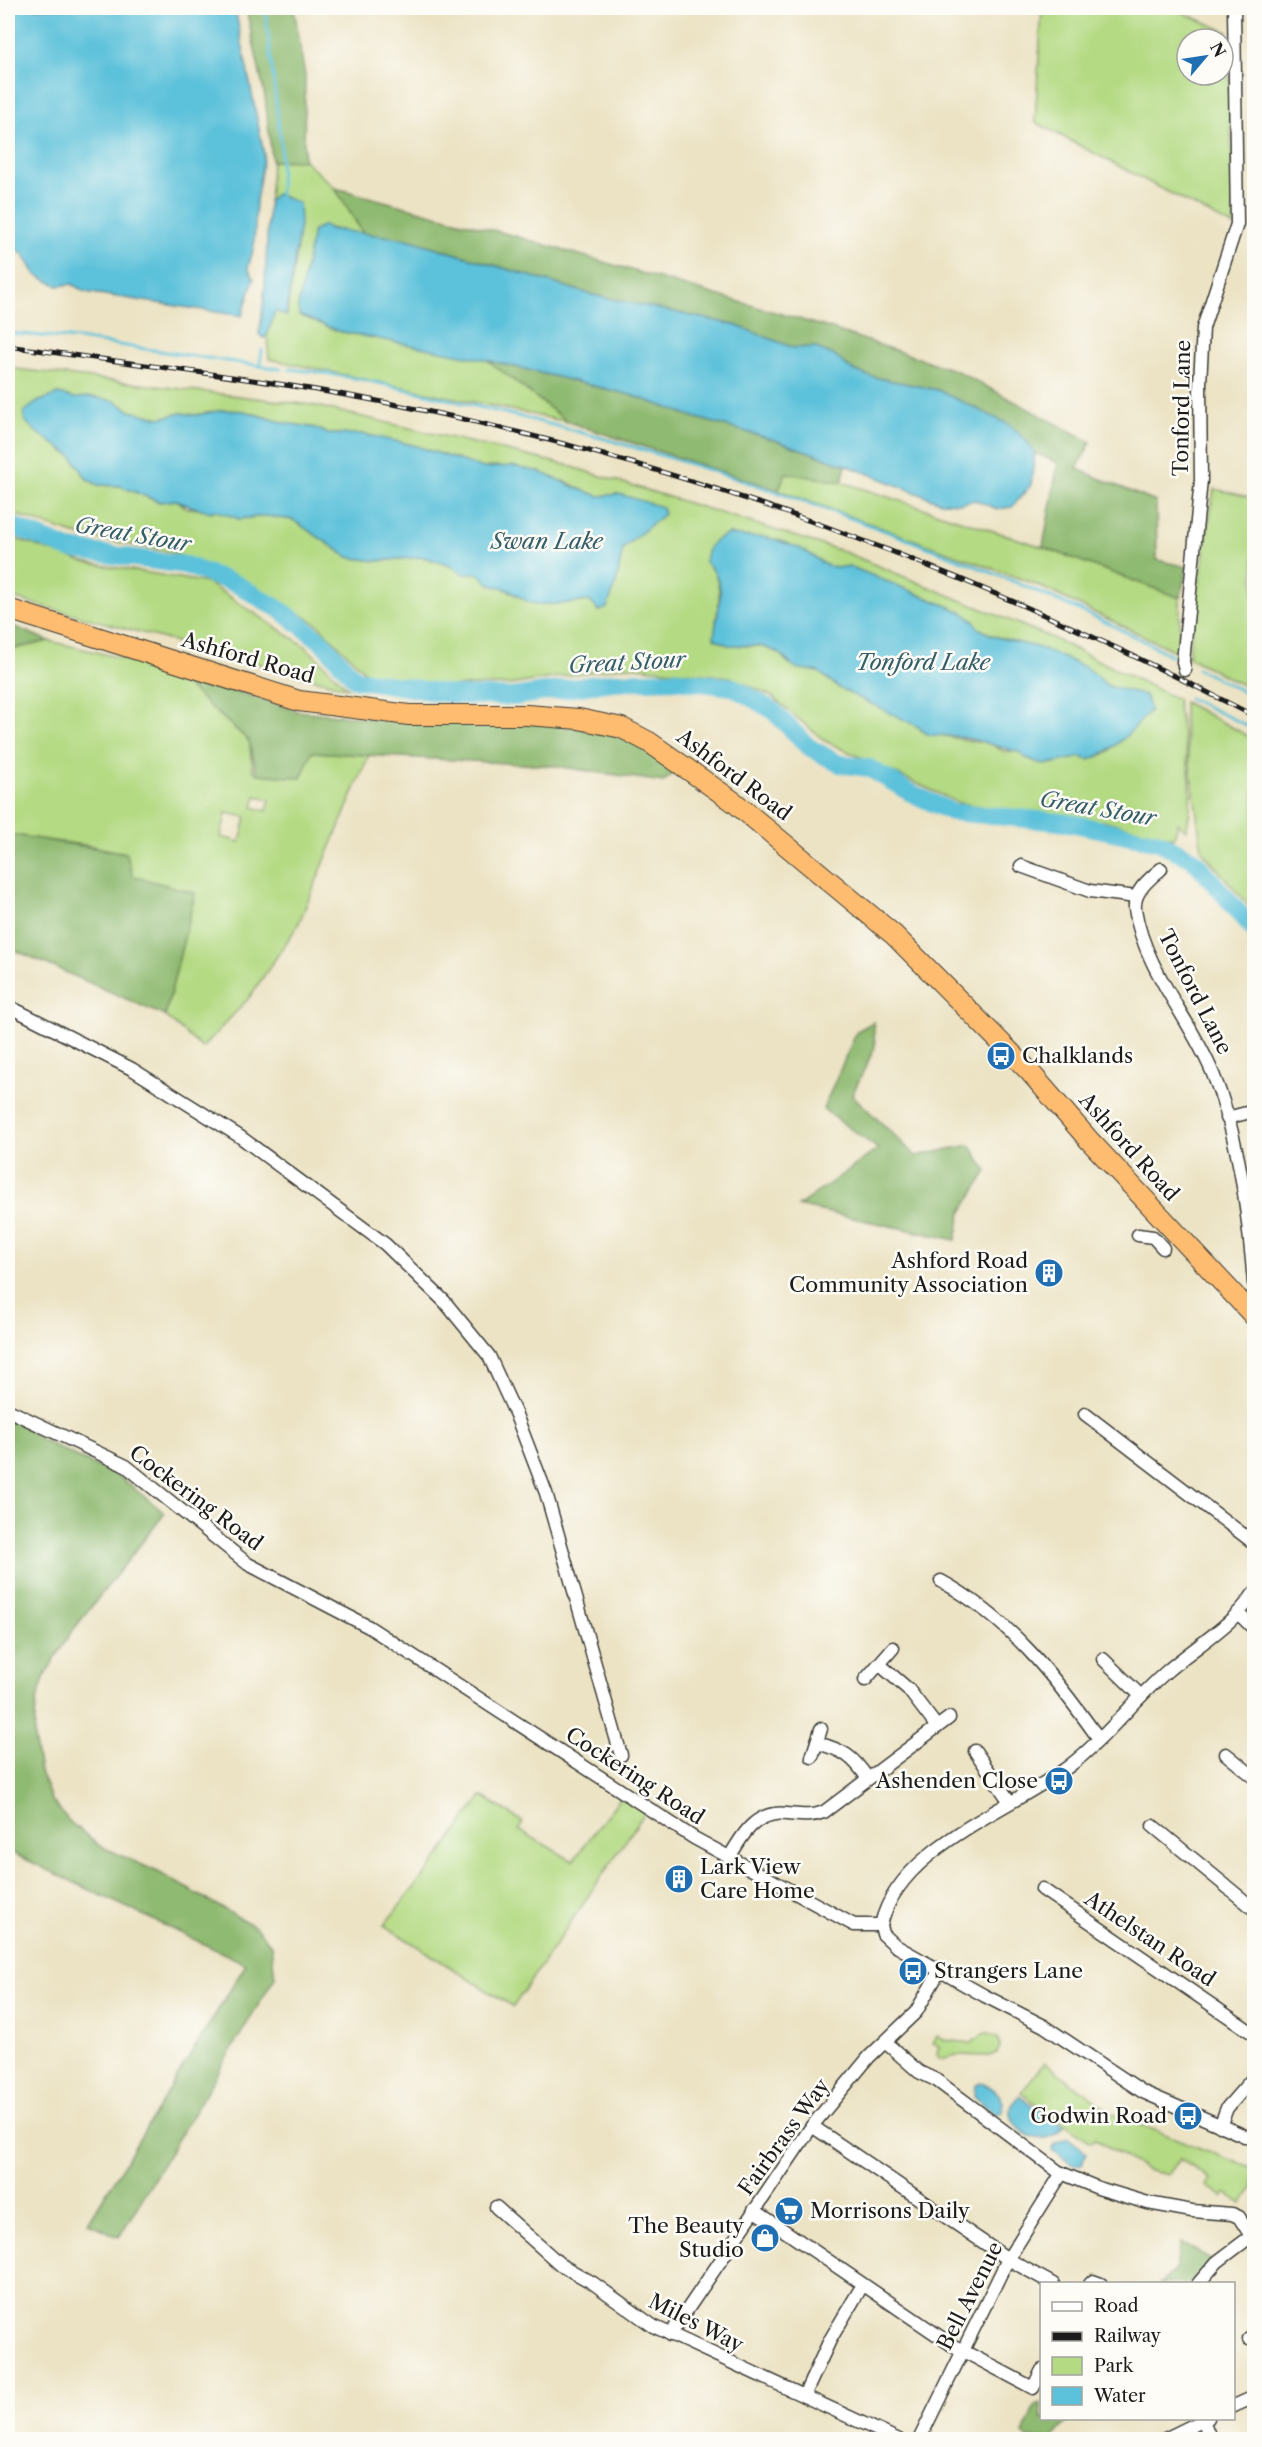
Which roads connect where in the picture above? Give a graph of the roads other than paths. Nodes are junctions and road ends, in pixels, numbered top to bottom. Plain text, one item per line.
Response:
1 (1234, 8) edge
2 (8, 609) edge
3 (1185, 670) dead end
4 (1021, 866) dead end
5 (1161, 869) dead end
6 (1136, 897) junction
7 (8, 1006) edge
8 (1254, 1111) edge
9 (1227, 1118) junction
10 (1138, 1235) dead end
11 (1163, 1248) dead end
12 (1254, 1283) edge
13 (1254, 1312) edge
14 (8, 1410) edge
15 (1085, 1414) dead end
16 (1254, 1543) edge
17 (941, 1581) dead end
18 (1254, 1593) edge
19 (1238, 1613) junction
20 (1254, 1629) edge
21 (893, 1648) dead end
22 (1103, 1659) dead end
23 (879, 1664) junction
24 (865, 1680) dead end
25 (1140, 1696) junction
26 (949, 1718) dead end
27 (937, 1727) junction
28 (821, 1730) dead end
29 (1099, 1739) junction
30 (817, 1743) junction
31 (975, 1751) dead end
32 (1226, 1754) dead end
33 (621, 1755) dead end
34 (812, 1757) dead end
35 (1254, 1777) edge
36 (868, 1779) junction
37 (1010, 1802) junction
38 (1157, 1830) dead end
39 (729, 1858) junction
40 (1042, 1889) dead end
41 (1254, 1910) edge
42 (880, 1925) junction
43 (940, 1970) junction
44 (1254, 2034) edge
45 (885, 2042) junction
46 (1254, 2077) edge
47 (812, 2126) junction
48 (1220, 2126) junction
49 (1254, 2140) edge
50 (1062, 2173) junction
51 (496, 2207) dead end
52 (754, 2210) junction
53 (1253, 2235) edge
54 (1008, 2259) junction
55 (1051, 2282) edge
56 (1199, 2282) edge
57 (862, 2286) junction
58 (670, 2335) junction
59 (962, 2352) junction
60 (1040, 2372) edge
61 (804, 2396) junction
62 (1254, 2397) edge
63 (1235, 2405) edge
64 (1202, 2420) edge
65 (1204, 2420) edge
66 (899, 2439) edge
67 (919, 2439) edge
68 (1163, 2439) edge
69 (1211, 2439) edge

1 - 3 street, Tonford Lane
2 - 13 highway, Ashford Road
4 - 6 street
5 - 6 street
6 - 9 street, Tonford Lane
7 - 33 street
8 - 9 street
9 - 12 street, Tonford Lane
10 - 11 street
14 - 39 street, Cockering Road
15 - 16 street
17 - 29 street
18 - 19 street
19 - 20 street
19 - 25 street
21 - 23 street
22 - 25 street
23 - 24 street
23 - 27 street
25 - 29 street
26 - 27 street
27 - 36 street
28 - 30 street
29 - 37 street
30 - 34 street
30 - 36 street
31 - 37 street
32 - 35 street
36 - 39 street
37 - 42 street
38 - 41 street
39 - 42 street, Cockering Road
40 - 44 street, Athelstan Road
42 - 43 street
43 - 45 street, Fairbrass Way
43 - 48 street
45 - 47 street, Fairbrass Way
45 - 50 street
46 - 48 street
47 - 52 street, Fairbrass Way
47 - 54 street
48 - 49 street
50 - 53 street
50 - 54 street, Bell Avenue
51 - 58 street, Miles Way
52 - 57 street
52 - 58 street, Fairbrass Way
53 - 56 street
54 - 55 street
54 - 59 street, Bell Avenue
57 - 59 street
57 - 61 street
58 - 61 street, Miles Way
59 - 60 street
59 - 67 street, Bell Avenue
61 - 66 street, Miles Way
62 - 63 street
64 - 68 street
65 - 69 street

